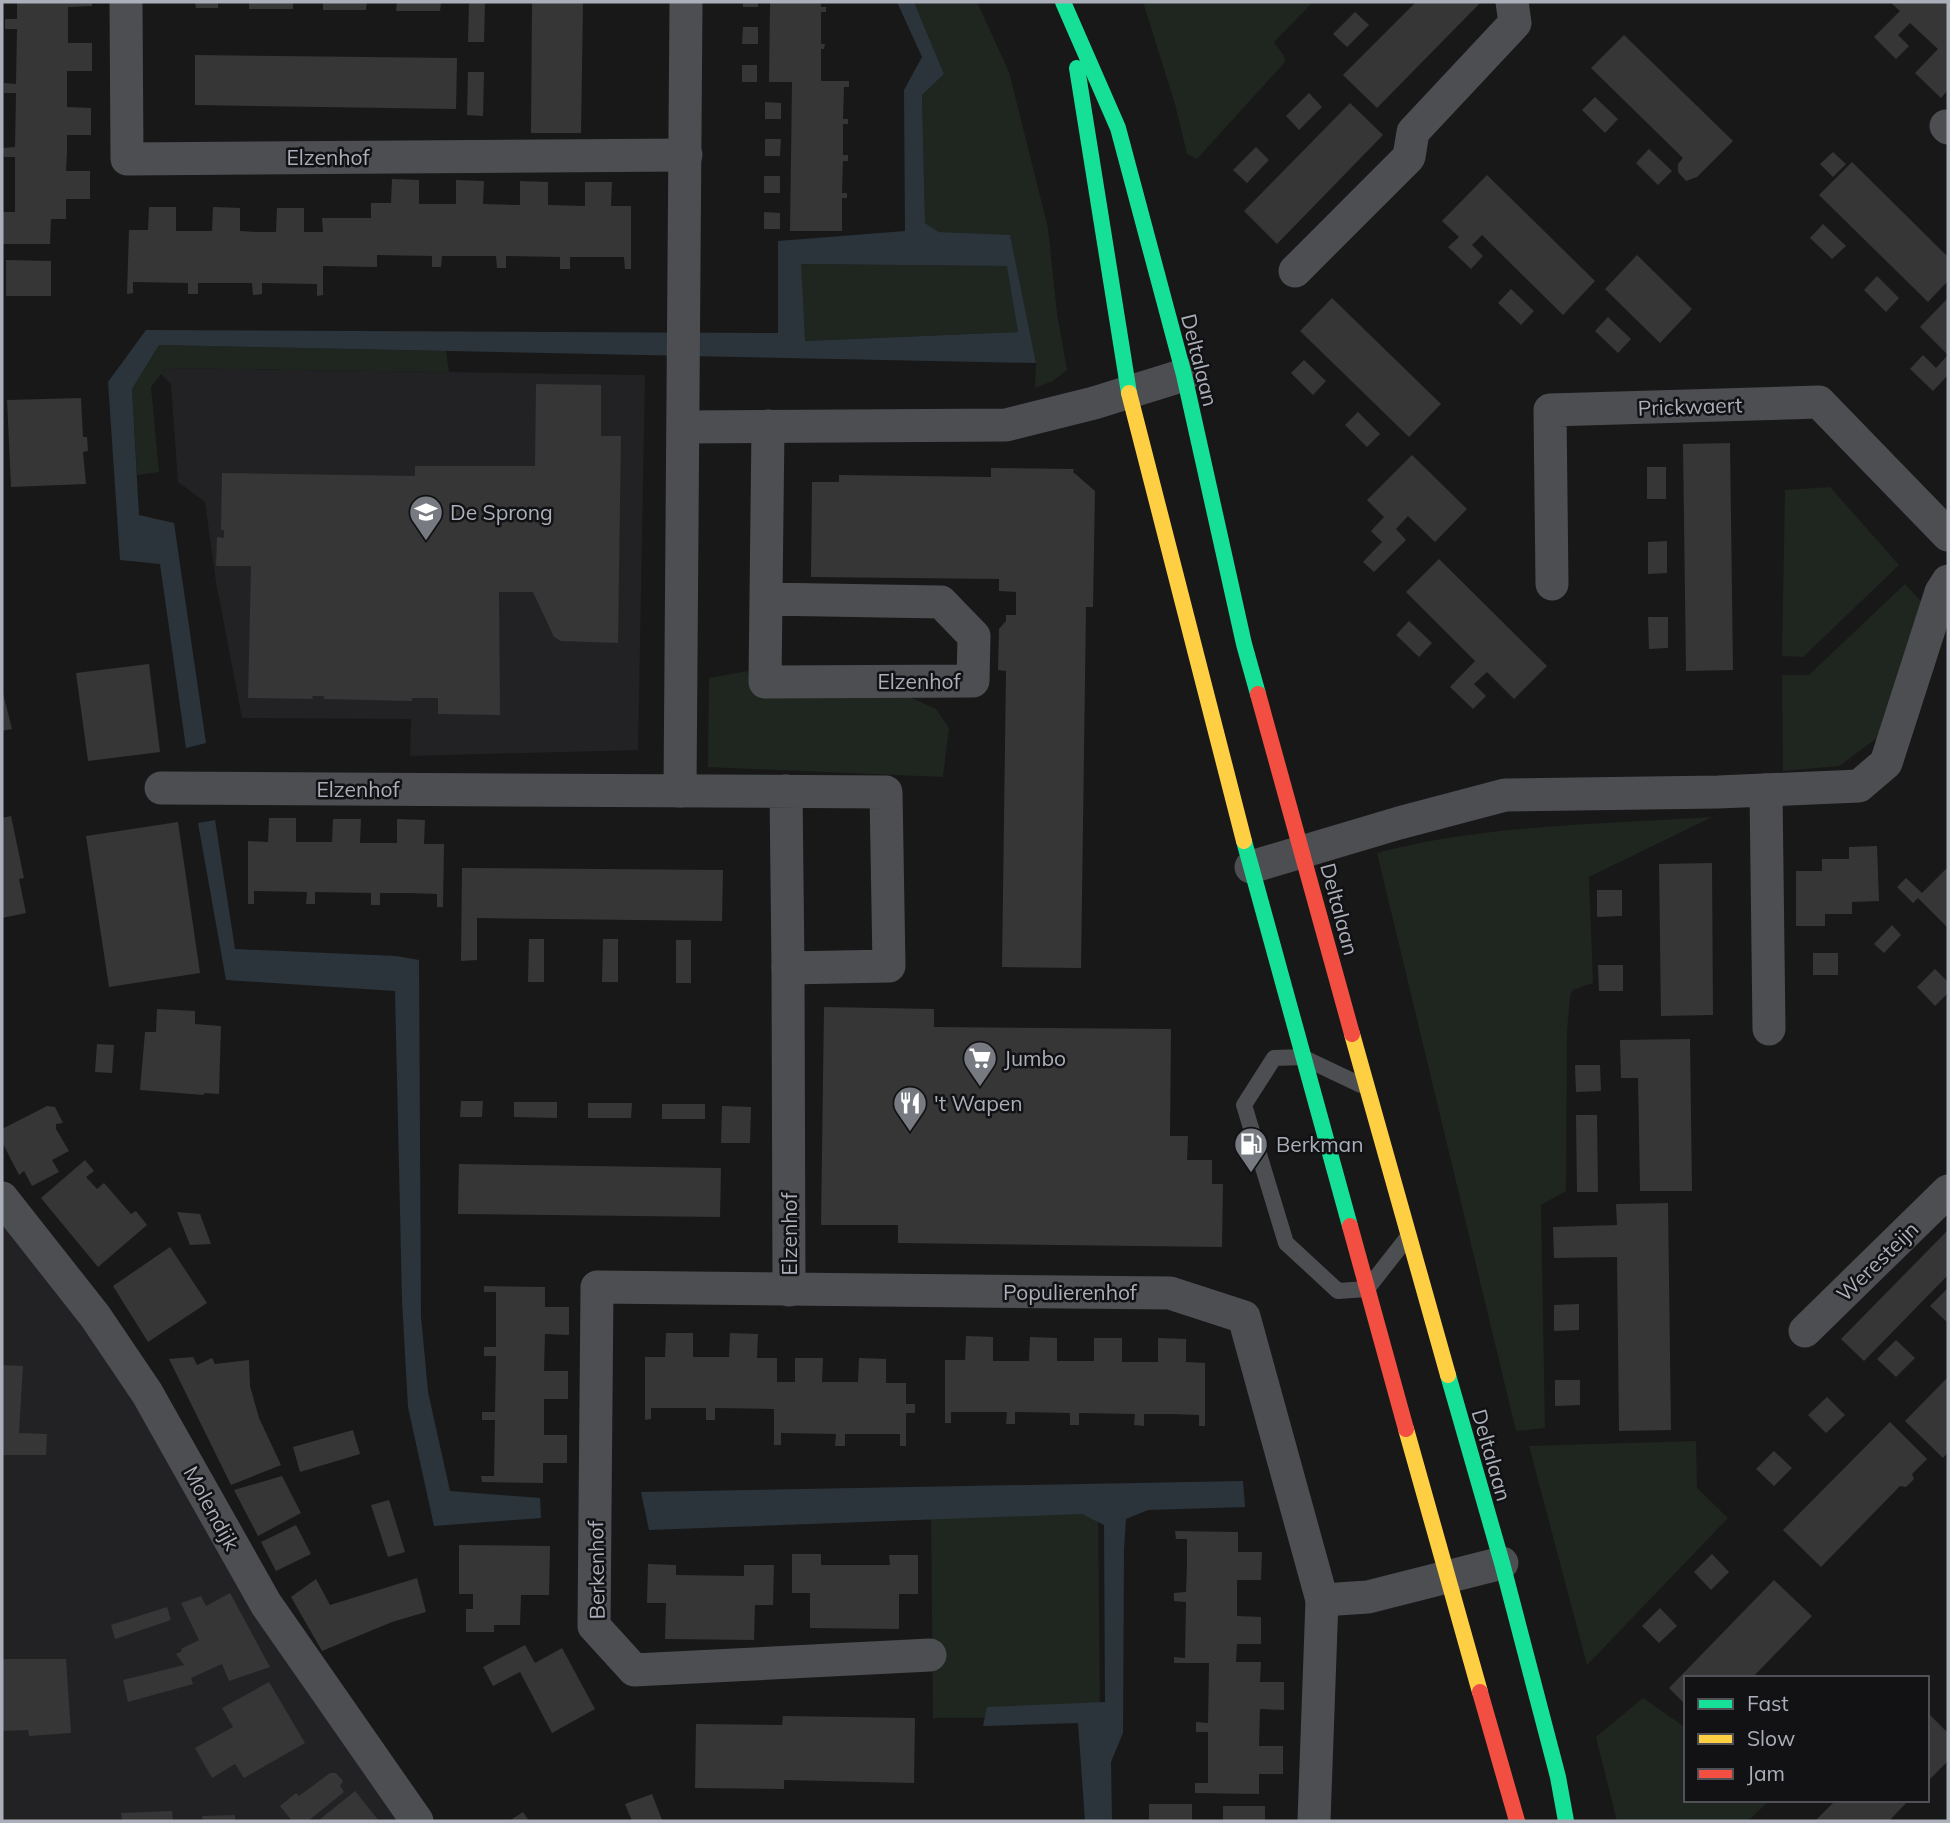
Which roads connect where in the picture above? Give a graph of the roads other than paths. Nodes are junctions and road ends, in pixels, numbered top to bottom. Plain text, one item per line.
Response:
1 (126, 2) edge
2 (686, 2) edge
3 (1512, 2) edge
4 (1065, 6) edge
5 (686, 155) junction
6 (1296, 271) dead end
7 (1184, 375) junction
8 (1129, 393) junction
9 (768, 426) junction
10 (684, 427) junction
11 (1948, 535) edge
12 (1948, 581) edge
13 (1552, 584) dead end
14 (766, 599) junction
15 (161, 788) dead end
16 (1766, 790) junction
17 (680, 791) junction
18 (786, 791) junction
19 (1303, 851) junction
20 (1251, 867) junction
21 (788, 968) junction
22 (1769, 1029) dead end
23 (1302, 1057) junction
24 (1366, 1088) junction
25 (1948, 1191) edge
26 (2, 1198) edge
27 (1409, 1236) junction
28 (597, 1287) joint
29 (1367, 1289) junction
30 (789, 1290) junction
31 (1805, 1331) dead end
32 (1502, 1563) junction
33 (1447, 1577) junction
34 (1322, 1600) junction
35 (930, 1655) dead end
36 (417, 1821) edge
37 (1314, 1821) edge
38 (1517, 1821) edge
39 (1566, 1821) edge

1 - 5 street, Elzenhof
2 - 5 street
3 - 6 street
4 - 7 street, Deltalaan
4 - 8 street, Deltalaan
5 - 10 street
7 - 8 street
7 - 19 street, Deltalaan
8 - 9 street
8 - 20 street, Deltalaan
9 - 10 street
9 - 14 street, Elzenhof
10 - 17 street
11 - 13 street, Prickwaert
12 - 16 street
14 - 14 street, Elzenhof
15 - 17 street, Elzenhof
16 - 19 street
16 - 22 street
17 - 18 street, Elzenhof
18 - 21 street, Elzenhof
18 - 21 street, Elzenhof
19 - 20 street
19 - 24 street, Deltalaan
20 - 23 street, Deltalaan
21 - 30 street, Elzenhof
23 - 24 lane
23 - 29 street, Deltalaan
23 - 29 lane
24 - 27 street, Deltalaan
25 - 31 street, Weresteijn
26 - 36 street, Molendijk
27 - 29 lane
27 - 32 street, Deltalaan
28 - 30 street, Populierenhof
28 - 35 street, Berkenhof
29 - 33 street, Deltalaan
30 - 34 street, Populierenhof
32 - 33 street
32 - 39 street, Deltalaan
33 - 34 street
33 - 38 street, Deltalaan
34 - 37 street, Populierenhof

